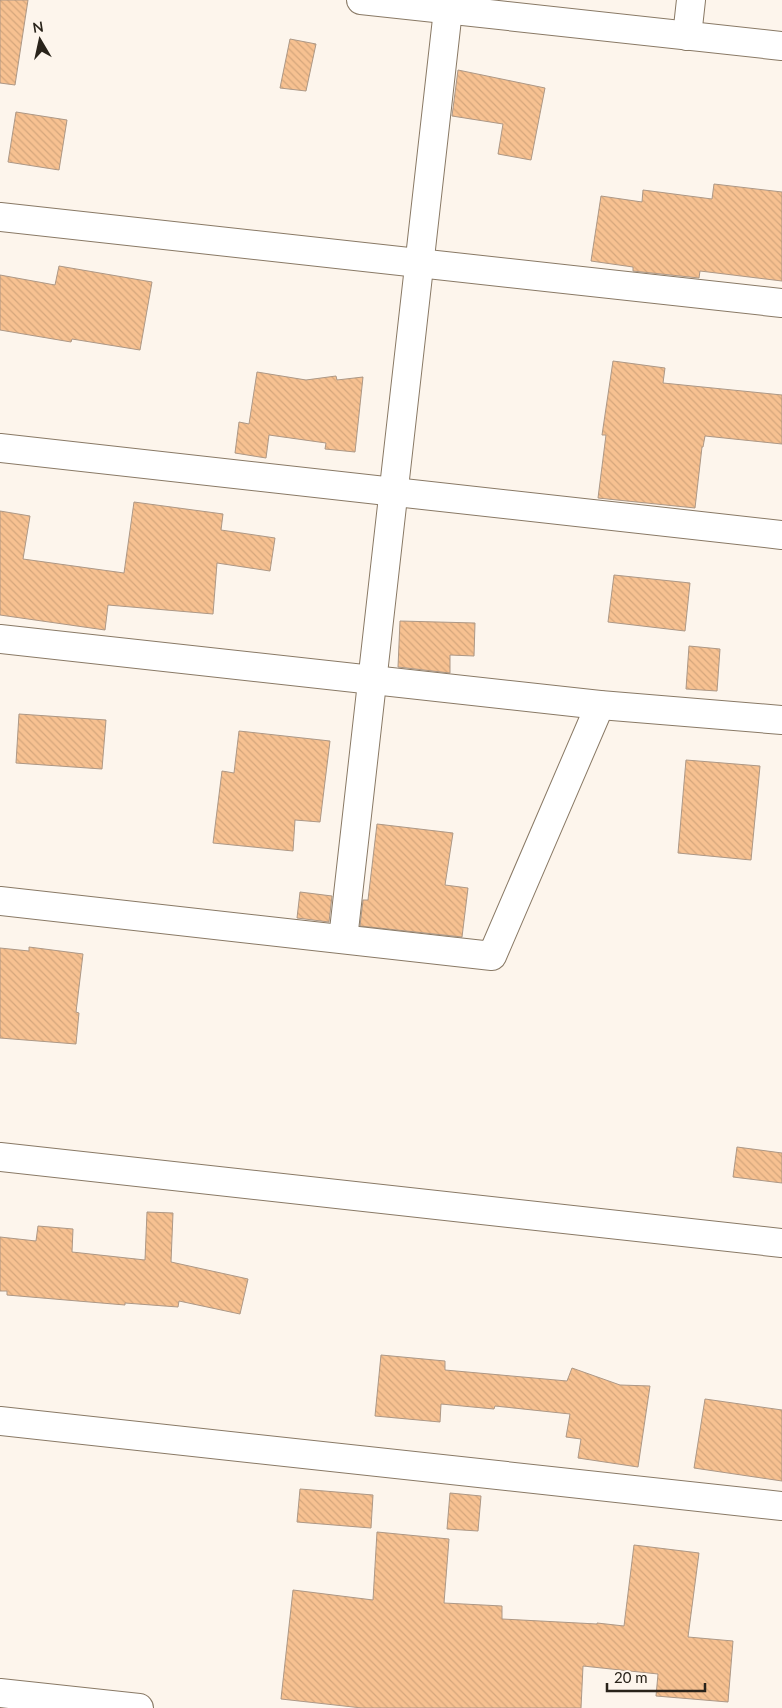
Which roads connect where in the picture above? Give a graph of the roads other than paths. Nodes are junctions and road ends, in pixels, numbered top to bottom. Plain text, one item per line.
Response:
1 (361, 0) edge
2 (691, 0) edge
3 (413, 3) edge
4 (448, 10) junction
5 (687, 36) junction
6 (782, 46) edge
7 (0, 217) edge
8 (420, 264) junction
9 (782, 303) edge
10 (0, 448) edge
11 (394, 492) junction
12 (782, 535) edge
13 (0, 639) edge
14 (372, 680) junction
15 (600, 705) junction
16 (782, 720) edge
17 (0, 901) edge
18 (343, 939) junction
19 (0, 1157) edge
20 (782, 1243) edge
21 (0, 1421) edge
22 (782, 1506) edge
23 (0, 1693) edge
24 (140, 1708) edge

1 - 3 street
2 - 5 street
3 - 4 street
4 - 5 street
4 - 8 street
5 - 6 street
7 - 8 street
8 - 9 street
8 - 11 street
10 - 11 street
11 - 12 street
11 - 14 street
13 - 14 street
14 - 15 street
14 - 18 street
15 - 16 street
15 - 18 street
17 - 18 street
19 - 20 street
21 - 22 street
23 - 24 street

